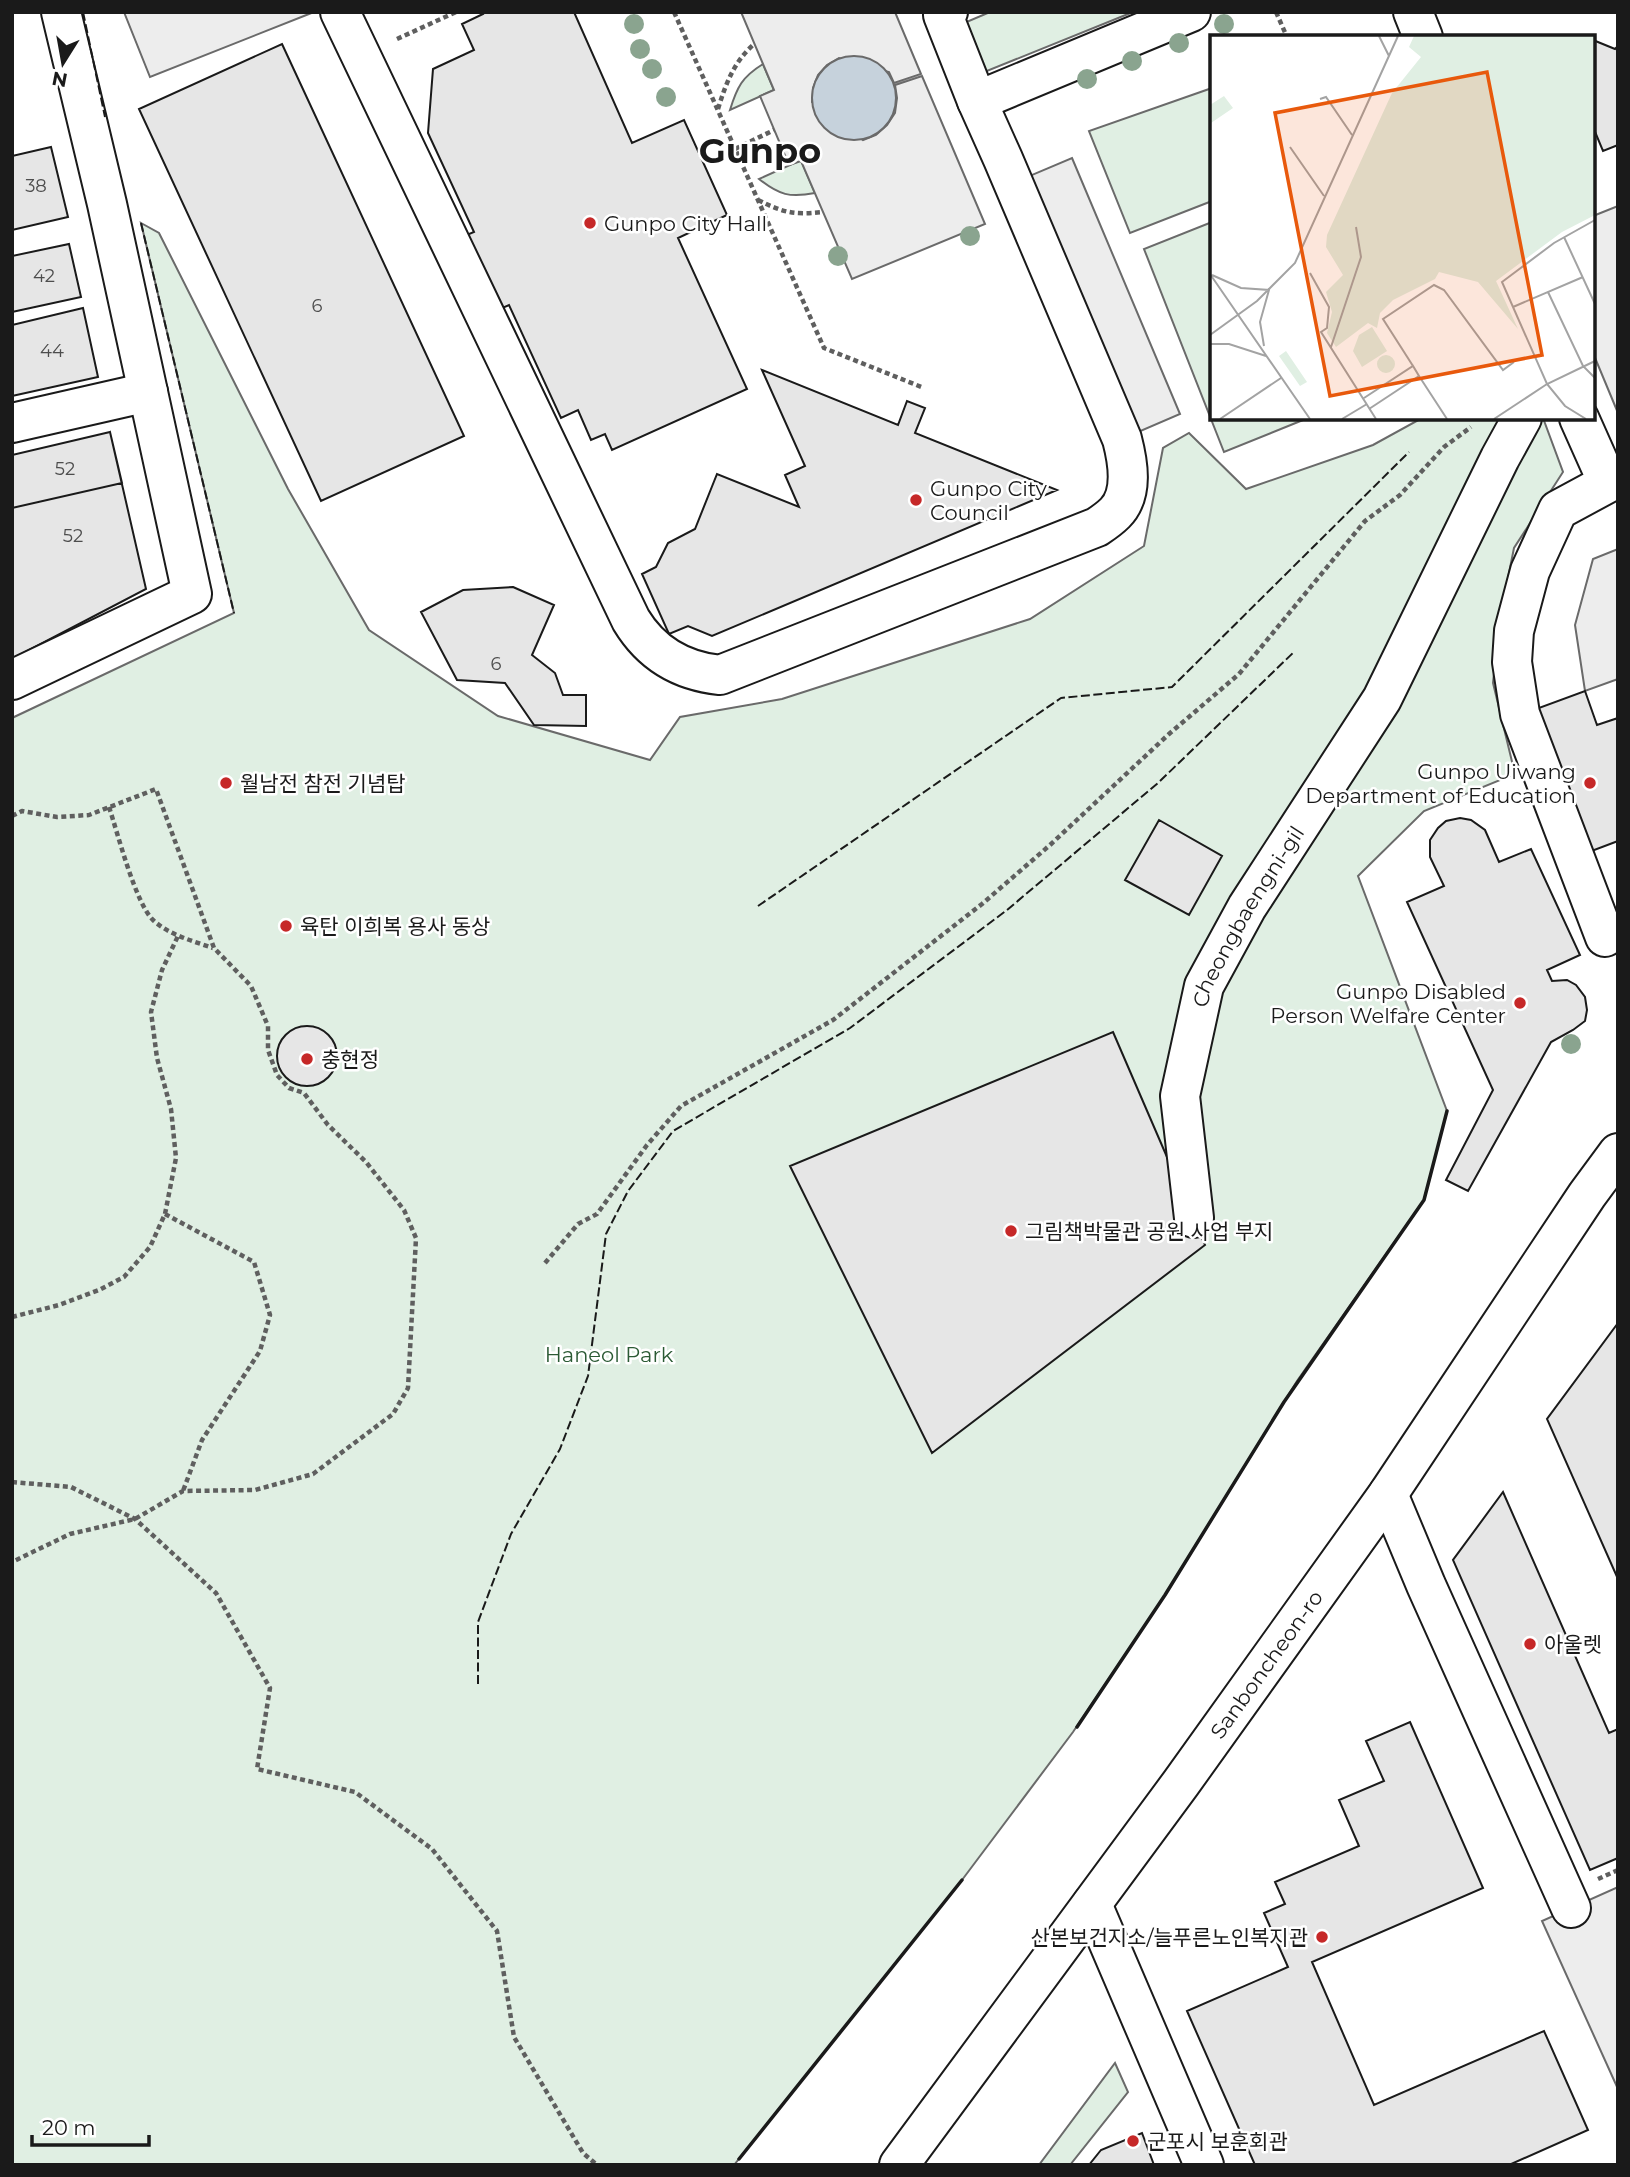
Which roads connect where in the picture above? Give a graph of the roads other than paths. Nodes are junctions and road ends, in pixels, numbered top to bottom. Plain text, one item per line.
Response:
1 (61, 12) edge
2 (340, 12) edge
3 (1191, 12) edge
4 (1413, 12) edge
5 (944, 13) edge
6 (1422, 35) edge
7 (977, 102) junction
8 (148, 392) junction
9 (1521, 420) edge
10 (1580, 420) edge
11 (12, 423) edge
12 (12, 680) edge
13 (1605, 937) dead end
14 (1618, 1153) edge
15 (1194, 1218) dead end
16 (1388, 1494) junction
17 (1092, 1904) junction
18 (1572, 1908) dead end
19 (899, 2165) edge
20 (1204, 2165) edge

1 - 8 street
2 - 7 street
3 - 7 street
4 - 6 street
5 - 7 street
8 - 11 street
8 - 12 street
9 - 15 street, Cheongbaengni-gil
10 - 13 street
14 - 16 street, Sanboncheon-ro
16 - 17 street, Sanboncheon-ro
16 - 18 street
17 - 19 street, Sanboncheon-ro
17 - 20 street

